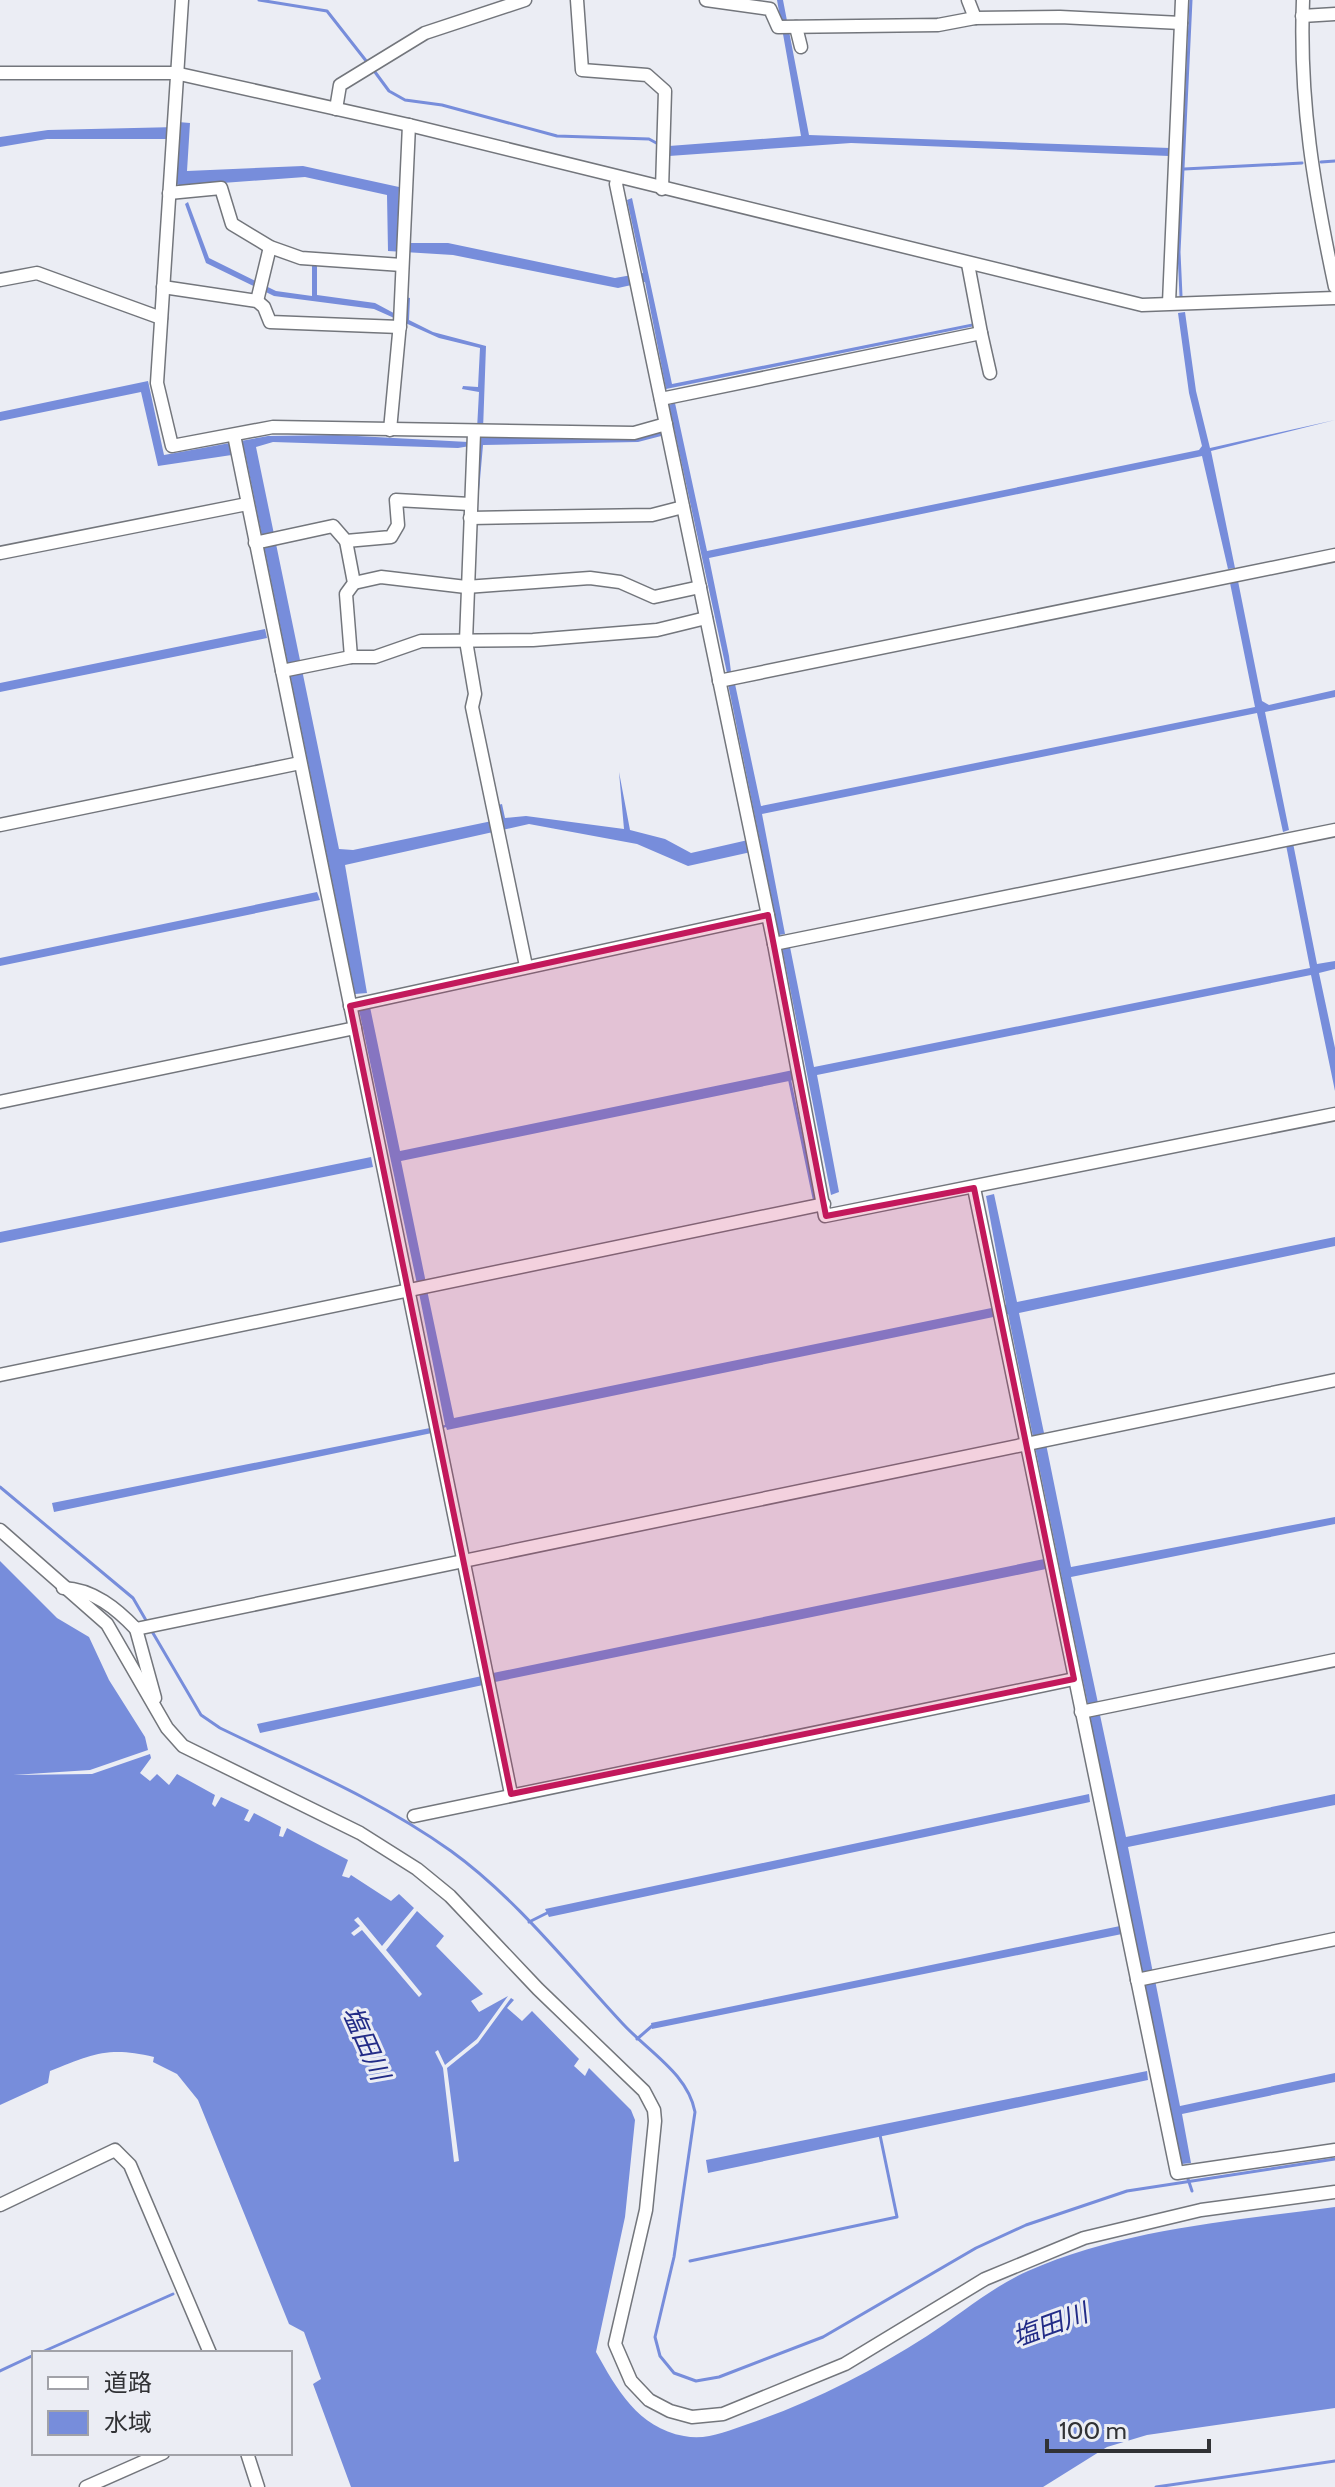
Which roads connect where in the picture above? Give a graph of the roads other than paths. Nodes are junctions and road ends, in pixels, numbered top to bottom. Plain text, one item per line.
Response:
1 (182, 0) edge
2 (525, 0) edge
3 (577, 0) edge
4 (706, 0) edge
5 (968, 0) edge
6 (1182, 0) edge
7 (1303, 0) edge
8 (1335, 14) edge
9 (1302, 16) junction
10 (975, 18) junction
11 (1181, 23) junction
12 (794, 27) junction
13 (801, 47) dead end
14 (0, 73) edge
15 (175, 73) junction
16 (336, 109) junction
17 (409, 125) junction
18 (618, 178) junction
19 (662, 189) junction
20 (169, 193) junction
21 (270, 247) junction
22 (402, 253) junction
23 (968, 264) junction
24 (0, 280) edge
25 (163, 287) junction
26 (1335, 287) edge
27 (260, 290) junction
28 (1335, 298) edge
29 (1169, 303) junction
30 (161, 318) junction
31 (400, 322) junction
32 (981, 333) junction
33 (990, 373) dead end
34 (661, 399) junction
35 (666, 424) junction
36 (390, 430) junction
37 (234, 438) junction
38 (473, 440) junction
39 (247, 504) junction
40 (683, 507) junction
41 (470, 511) junction
42 (346, 541) junction
43 (255, 543) junction
44 (0, 553) edge
45 (1335, 555) edge
46 (354, 583) junction
47 (466, 587) junction
48 (700, 587) junction
49 (706, 618) junction
50 (466, 641) junction
51 (351, 657) junction
52 (285, 670) junction
53 (719, 681) junction
54 (300, 763) junction
55 (0, 825) edge
56 (1335, 830) edge
57 (768, 915) junction
58 (774, 944) junction
59 (526, 966) junction
60 (358, 1003) junction
61 (355, 1028) junction
62 (0, 1102) edge
63 (1335, 1114) edge
64 (974, 1188) junction
65 (824, 1204) junction
66 (418, 1288) junction
67 (0, 1375) edge
68 (1335, 1380) edge
69 (1035, 1441) junction
70 (0, 1530) edge
71 (464, 1560) junction
72 (63, 1588) junction
73 (139, 1628) junction
74 (1335, 1660) edge
75 (1074, 1679) junction
76 (153, 1701) junction
77 (1090, 1710) junction
78 (511, 1794) junction
79 (414, 1816) dead end
80 (1335, 1939) edge
81 (1145, 1978) junction
82 (1335, 2150) edge
83 (1335, 2192) edge
84 (0, 2205) edge
85 (209, 2351) edge
86 (158, 2455) edge
87 (248, 2455) edge
88 (86, 2487) edge
89 (258, 2487) edge

1 - 15 street
2 - 16 street
3 - 19 street
4 - 12 street
5 - 10 street
6 - 11 street
7 - 9 street
8 - 9 street
9 - 26 street
10 - 11 street
10 - 12 street
11 - 29 street
12 - 13 street
14 - 15 street
15 - 16 street
15 - 20 street
16 - 17 street
17 - 18 street
17 - 22 street
18 - 19 street
18 - 34 street
19 - 23 street
20 - 21 street
20 - 25 street
21 - 22 street
21 - 27 street
22 - 31 street
23 - 29 street
23 - 32 street
24 - 30 street
25 - 27 street
25 - 30 street
27 - 31 street
28 - 29 street
30 - 37 street
31 - 36 street
32 - 33 street
32 - 34 street
34 - 35 street
35 - 38 street
35 - 40 street
36 - 37 street
36 - 38 street
37 - 39 street
38 - 41 street
39 - 43 street
39 - 44 street
40 - 41 street
40 - 48 street
41 - 42 street
41 - 47 street
42 - 43 street
42 - 46 street
43 - 52 street
45 - 53 street
46 - 47 street
46 - 51 street
47 - 48 street
47 - 50 street
48 - 49 street
49 - 50 street
49 - 53 street
50 - 51 street
50 - 59 street
51 - 52 street
52 - 54 street
53 - 57 street
54 - 55 street
54 - 60 street
56 - 58 street
57 - 58 street
57 - 59 street
58 - 65 street
59 - 60 street
60 - 61 street
61 - 62 street
61 - 66 street
63 - 64 street
64 - 65 street
64 - 69 street
65 - 66 street
66 - 67 street
66 - 71 street
68 - 69 street
69 - 71 street
69 - 75 street
70 - 72 street
71 - 73 street
71 - 78 street
72 - 73 street
72 - 76 street
73 - 76 street
74 - 77 street
75 - 77 street
75 - 78 street
76 - 83 street
77 - 81 street
78 - 79 street
80 - 81 street
81 - 82 street
84 - 85 street
86 - 88 street
87 - 89 street

